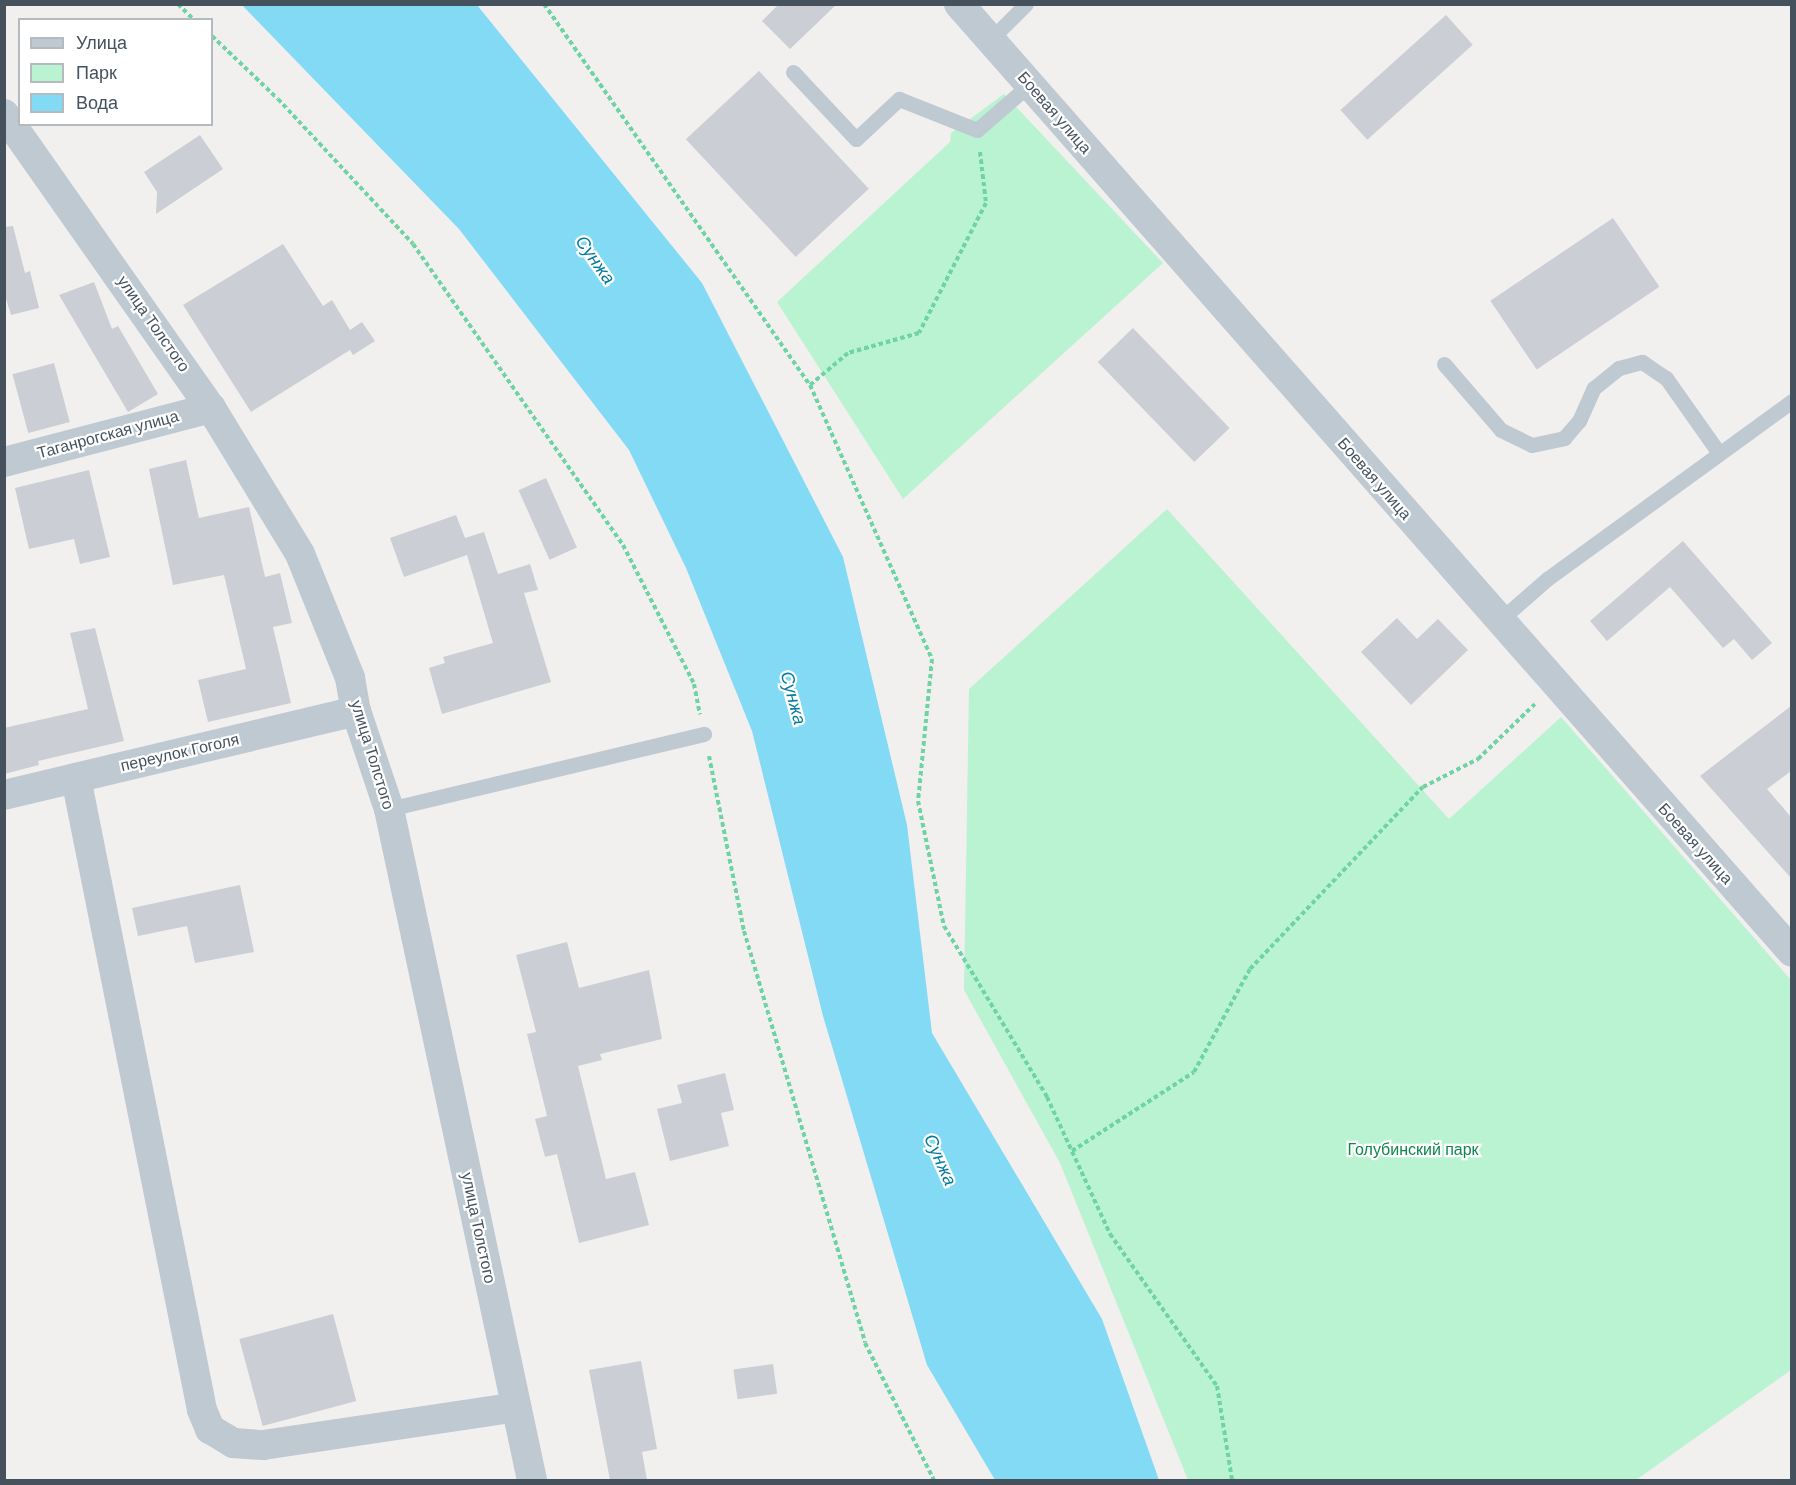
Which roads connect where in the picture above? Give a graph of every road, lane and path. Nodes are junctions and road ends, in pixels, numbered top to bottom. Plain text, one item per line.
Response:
1 (178, 4) edge
2 (544, 4) edge
3 (959, 4) edge
4 (1026, 4) edge
5 (192, 18) edge
6 (213, 37) edge
7 (990, 40) junction
8 (794, 72) dead end
9 (1029, 85) junction
10 (4, 114) edge
11 (977, 130) junction
12 (1444, 364) dead end
13 (810, 385) junction
14 (1791, 400) edge
15 (211, 408) junction
16 (1719, 453) junction
17 (6, 454) edge
18 (1499, 621) junction
19 (1555, 685) junction
20 (356, 711) junction
21 (704, 734) junction
22 (76, 778) junction
23 (4, 795) edge
24 (389, 809) junction
25 (1791, 952) edge
26 (1072, 1151) junction
27 (516, 1407) junction
28 (532, 1480) edge
29 (934, 1480) edge
30 (1232, 1480) edge

1 - 5 path
2 - 13 path
3 - 7 street, Боевая улица
4 - 7 lane
6 - 21 path
7 - 9 street, Боевая улица
8 - 11 lane
9 - 11 lane
9 - 18 street, Боевая улица
10 - 15 street, улица Толстого
11 - 13 path
12 - 16 lane
13 - 26 path
14 - 16 lane
15 - 17 street, Таганрогская улица
15 - 20 street, улица Толстого
16 - 18 lane
18 - 19 street, Боевая улица
19 - 25 street, Боевая улица
19 - 26 path
20 - 22 street, переулок Гоголя
20 - 24 street, улица Толстого
21 - 24 lane
21 - 29 path
22 - 23 street, переулок Гоголя
22 - 27 street
24 - 27 street, улица Толстого
26 - 30 path
27 - 28 street, улица Толстого

